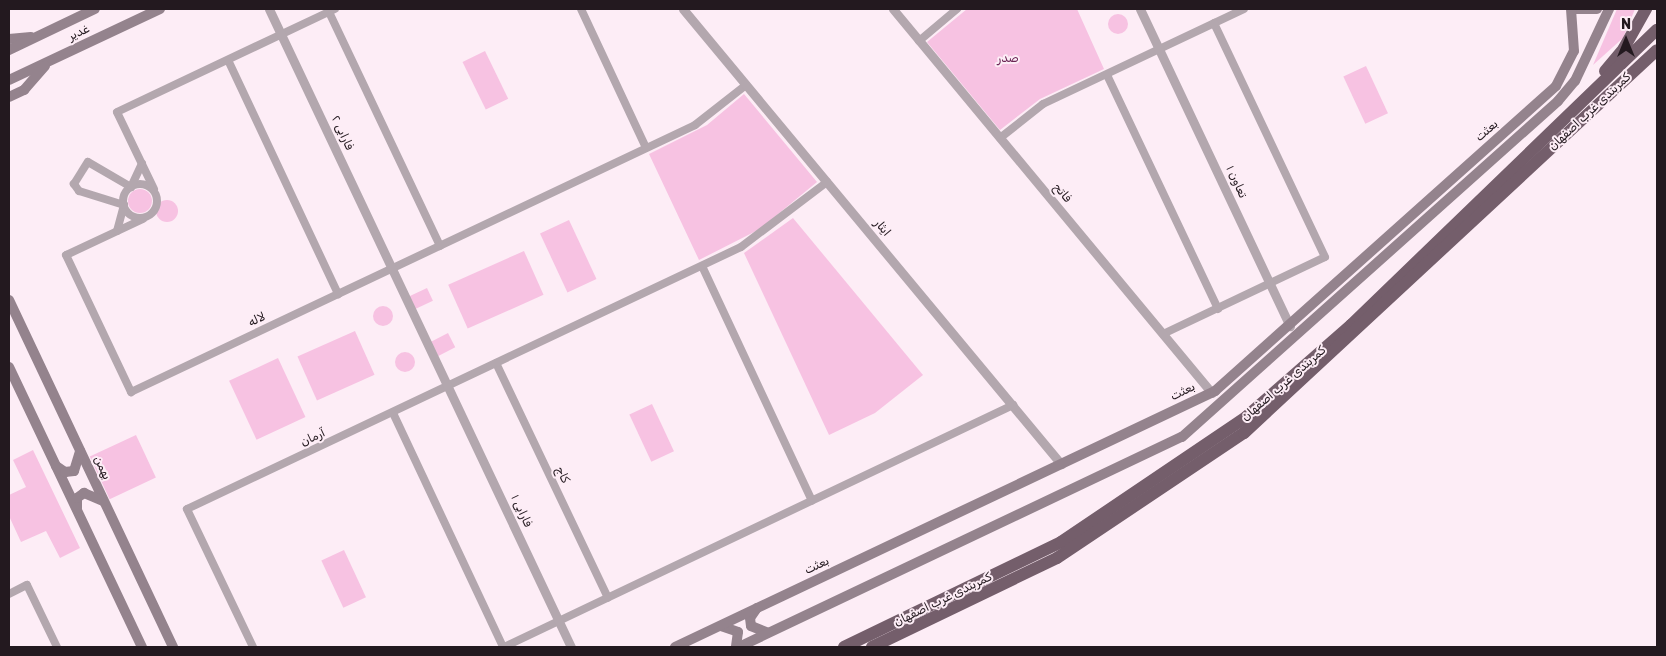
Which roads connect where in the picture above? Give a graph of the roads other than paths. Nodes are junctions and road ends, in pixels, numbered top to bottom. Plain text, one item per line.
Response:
1 (95, 9) edge
2 (160, 9) edge
3 (269, 9) edge
4 (581, 9) edge
5 (683, 9) edge
6 (893, 9) edge
7 (957, 9) edge
8 (1140, 9) edge
9 (1244, 9) edge
10 (1573, 9) edge
11 (1597, 9) edge
12 (1609, 9) edge
13 (1646, 9) edge
14 (332, 10) edge
15 (1214, 23) junction
16 (1657, 30) edge
17 (281, 34) junction
18 (37, 36) junction
19 (9, 39) edge
20 (919, 41) junction
21 (1159, 49) junction
22 (9, 50) edge
23 (1657, 50) edge
24 (228, 60) junction
25 (49, 61) junction
26 (1107, 75) junction
27 (9, 80) edge
28 (746, 85) junction
29 (9, 97) edge
30 (1564, 120) junction
31 (1000, 138) junction
32 (646, 148) junction
33 (142, 163) junction
34 (827, 182) junction
35 (131, 188) junction
36 (154, 189) junction
37 (124, 205) junction
38 (143, 219) junction
39 (117, 231) junction
40 (440, 246) junction
41 (702, 266) junction
42 (392, 268) junction
43 (1270, 284) junction
44 (338, 294) junction
45 (9, 300) edge
46 (1218, 309) junction
47 (1290, 326) junction
48 (1163, 334) junction
49 (496, 363) junction
50 (9, 367) edge
51 (448, 386) junction
52 (1212, 393) junction
53 (1013, 406) junction
54 (392, 413) junction
55 (80, 451) junction
56 (1061, 464) junction
57 (55, 465) junction
58 (103, 501) junction
59 (812, 501) junction
60 (77, 511) junction
61 (9, 594) edge
62 (608, 598) junction
63 (758, 608) junction
64 (559, 621) junction
65 (720, 626) junction
66 (770, 633) junction
67 (57, 647) edge
68 (142, 647) edge
69 (173, 647) edge
70 (253, 647) edge
71 (504, 647) edge
72 (571, 647) edge
73 (674, 647) edge
74 (738, 647) edge
75 (844, 647) edge
76 (872, 647) edge

1 - 18 main road, غدیر
2 - 25 main road, غدیر
3 - 17 street, فارابی ۲
4 - 32 street
5 - 28 street, ایثار
6 - 20 street, فاتح
7 - 20 street
8 - 21 street, تعاون ۱
9 - 15 street
10 - 11 main road
10 - 47 main road, بعثت
12 - 66 main road, بعثت
13 - 30 highway
14 - 17 street
14 - 40 street
15 - 21 street
15 - 43 street
16 - 30 highway, کمربندی غرب اصفهان
17 - 24 street
17 - 42 street, فارابی ۲
18 - 19 main road
18 - 22 main road, غدیر
20 - 31 street, فاتح
21 - 26 street
21 - 43 street, تعاون ۱
23 - 76 highway, کمربندی غرب اصفهان
24 - 33 street
24 - 44 street
25 - 27 main road, غدیر
25 - 29 main road
26 - 31 street
26 - 46 street
28 - 32 street, لاله
28 - 34 street, ایثار
30 - 75 highway, کمربندی غرب اصفهان
31 - 48 street, فاتح
32 - 40 street, لاله
33 - 35 street
33 - 36 street
34 - 41 street, آرمان
34 - 53 street, ایثار
35 - 36 street
35 - 37 street
35 - 37 street
36 - 38 street
37 - 38 street
37 - 39 street
38 - 39 street
39 - 44 street, لاله
40 - 42 street, لاله
41 - 49 street, آرمان
41 - 59 street
42 - 44 street, لاله
42 - 51 street, فارابی ۲
43 - 46 street
43 - 47 street, تعاون ۱
45 - 55 main road, بهمن
46 - 48 street
47 - 52 main road, بعثت
48 - 52 street, فاتح
49 - 51 street, آرمان
49 - 62 street, کاج
50 - 57 main road
51 - 54 street, آرمان
51 - 64 street, فارابی ۱
52 - 56 main road, بعثت
53 - 56 street, ایثار
53 - 59 street
54 - 70 street, آرمان
54 - 71 street
55 - 57 main road
55 - 58 main road, بهمن
56 - 63 main road, بعثت
57 - 60 main road
58 - 60 main road
58 - 69 main road, بهمن
59 - 62 street
60 - 68 main road
61 - 67 street
62 - 64 street
63 - 65 main road, بعثت
63 - 66 main road
64 - 71 street
64 - 72 street, فارابی ۱
65 - 73 main road, بعثت
65 - 74 main road
66 - 74 main road, بعثت

